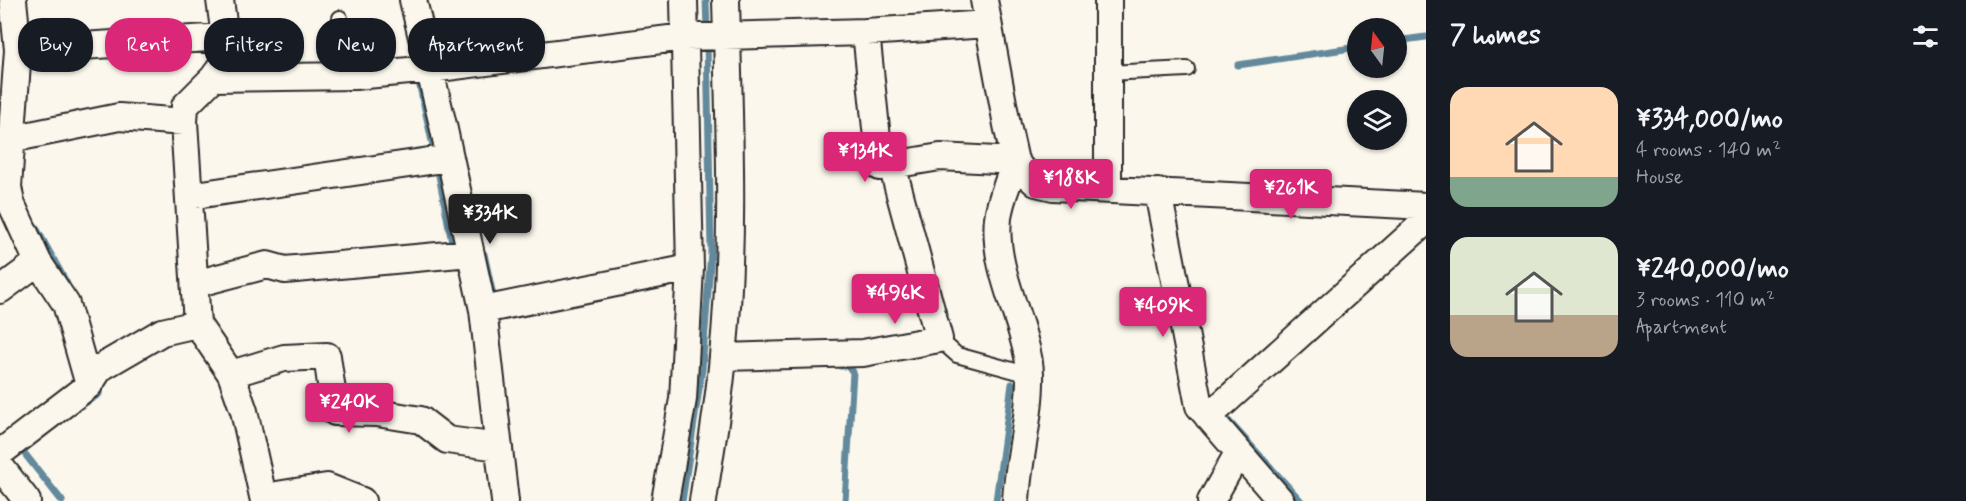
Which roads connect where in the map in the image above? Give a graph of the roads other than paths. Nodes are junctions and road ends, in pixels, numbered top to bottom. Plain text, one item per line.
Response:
1 (13, 0) edge
2 (220, 0) edge
3 (413, 0) edge
4 (684, 0) edge
5 (726, 0) edge
6 (1108, 0) edge
7 (987, 6) edge
8 (222, 18) edge
9 (418, 18) edge
10 (866, 32) junction
11 (724, 35) junction
12 (688, 37) junction
13 (204, 38) edge
14 (93, 45) edge
15 (18, 50) joint
16 (545, 55) edge
17 (1187, 69) dead end
18 (408, 71) edge
19 (217, 72) edge
20 (347, 72) edge
21 (432, 72) edge
22 (1108, 73) junction
23 (348, 76) junction
24 (213, 78) junction
25 (183, 122) junction
26 (6, 142) edge
27 (450, 158) junction
28 (1015, 161) junction
29 (892, 165) junction
30 (1108, 189) junction
31 (1158, 192) junction
32 (189, 196) junction
33 (1426, 206) edge
34 (1426, 221) edge
35 (470, 253) junction
36 (38, 262) junction
37 (690, 268) junction
38 (195, 284) junction
39 (0, 290) edge
40 (483, 310) junction
41 (197, 324) junction
42 (939, 339) junction
43 (723, 357) junction
44 (231, 374) junction
45 (1030, 375) junction
46 (90, 385) junction
47 (1208, 417) junction
48 (499, 447) junction
49 (0, 453) edge
50 (1238, 453) junction
51 (0, 466) edge
52 (264, 499) edge
53 (27, 501) edge
54 (362, 501) edge
55 (505, 501) edge
56 (665, 501) edge
57 (703, 501) edge
58 (1016, 501) edge
59 (1211, 501) edge
60 (1281, 501) edge

1 - 15 street
2 - 8 street
3 - 9 street
4 - 12 street
5 - 11 street
6 - 22 street
7 - 10 street
7 - 28 street
10 - 11 street
10 - 29 street
11 - 12 street
11 - 43 street
12 - 16 street
12 - 37 street
13 - 14 street
15 - 26 street
17 - 22 lane
18 - 23 street
19 - 24 street
20 - 23 lane
21 - 27 street
22 - 30 street
23 - 24 street
24 - 25 street
25 - 26 street
25 - 32 street
26 - 36 street
27 - 32 street
27 - 35 street
28 - 29 street
28 - 30 street
28 - 45 street
29 - 42 street
30 - 31 street
31 - 33 street
31 - 47 street
32 - 38 street
34 - 47 street
35 - 38 street
35 - 40 street
36 - 39 street
36 - 46 street
37 - 40 street
37 - 56 street
38 - 41 street
40 - 48 street
41 - 44 street
41 - 46 street
42 - 43 street
42 - 45 lane
43 - 57 street
44 - 48 street
44 - 52 street
45 - 58 street
46 - 49 street
47 - 50 street
48 - 55 street
50 - 59 street
50 - 60 street
51 - 53 street
52 - 54 street

